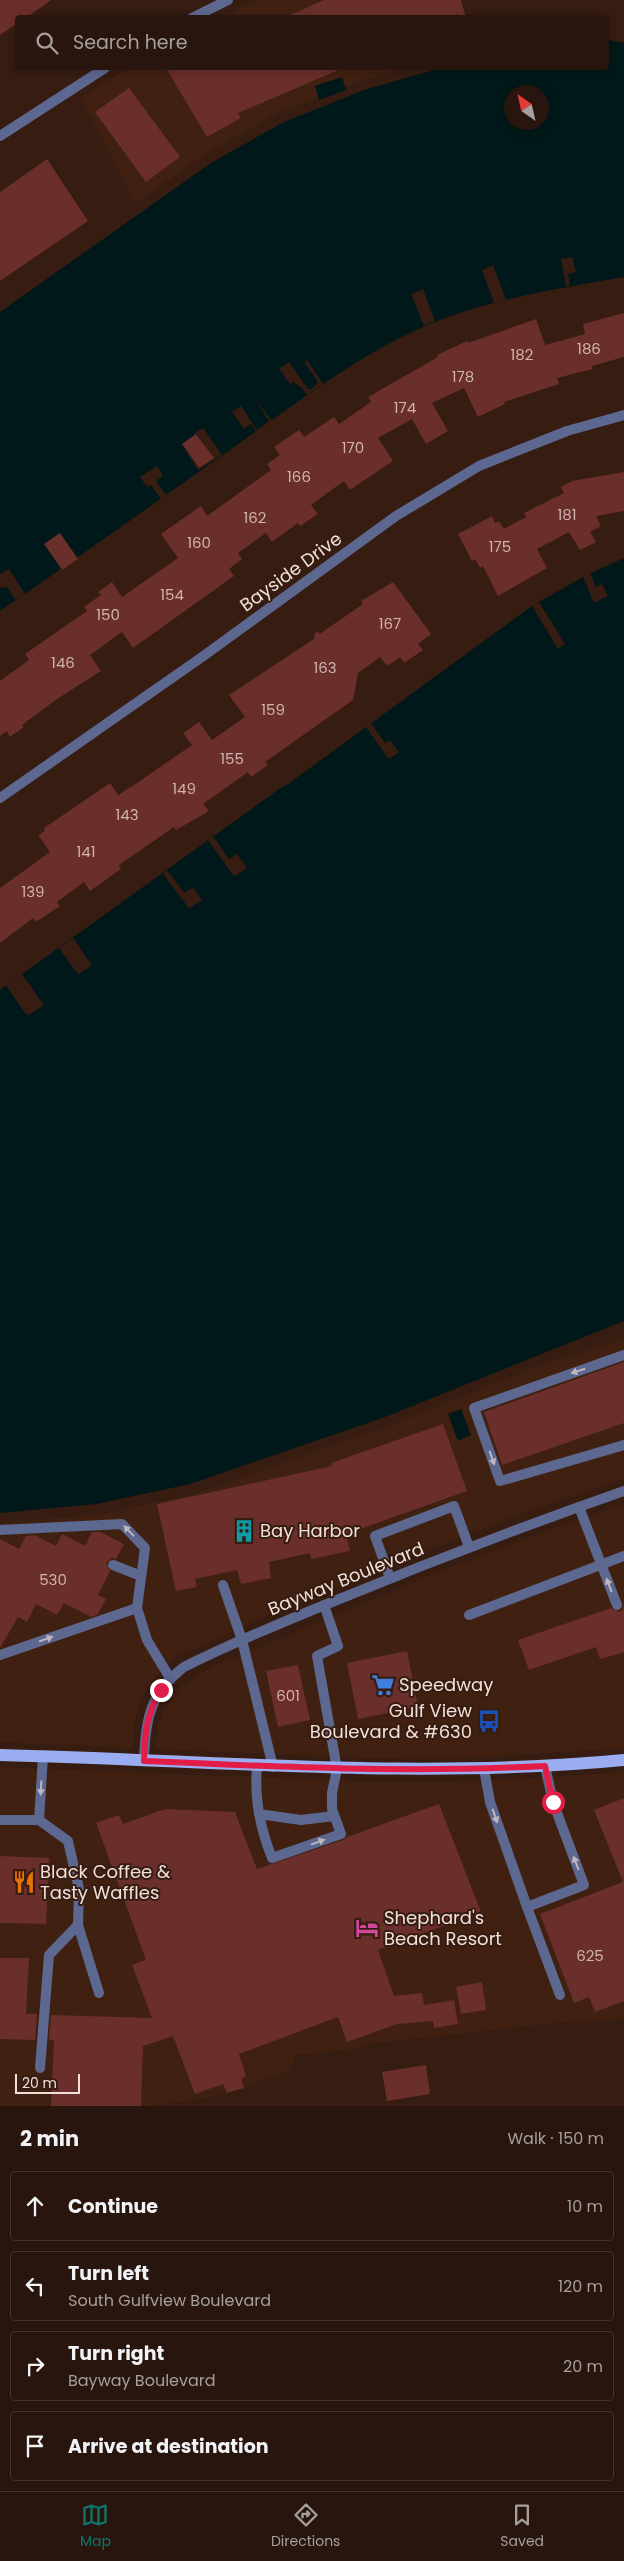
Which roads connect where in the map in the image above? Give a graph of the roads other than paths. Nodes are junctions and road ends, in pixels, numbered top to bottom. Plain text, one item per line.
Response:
1 (228, 0) edge
2 (198, 15) edge
3 (102, 70) edge
4 (0, 136) edge
5 (624, 415) edge
6 (0, 798) edge
7 (624, 1355) edge
8 (624, 1445) edge
9 (624, 1491) edge
10 (579, 1507) junction
11 (0, 1530) edge
12 (469, 1547) junction
13 (624, 1556) edge
14 (601, 1564) junction
15 (113, 1565) dead end
16 (141, 1576) junction
17 (390, 1578) junction
18 (224, 1585) dead end
19 (324, 1605) junction
20 (617, 1606) dead end
21 (137, 1608) junction
22 (469, 1615) dead end
23 (242, 1640) junction
24 (0, 1655) edge
25 (170, 1678) junction
26 (0, 1755) edge
27 (43, 1756) junction
28 (624, 1760) edge
29 (144, 1761) junction
30 (545, 1766) junction
31 (257, 1767) junction
32 (272, 1767) junction
33 (337, 1769) junction
34 (484, 1769) junction
35 (259, 1814) junction
36 (334, 1816) junction
37 (0, 1820) edge
38 (39, 1820) junction
39 (527, 1907) junction
40 (78, 1925) junction
41 (100, 1993) dead end
42 (560, 1995) dead end
43 (40, 2068) dead end

1 - 2 street
3 - 4 street
5 - 6 street, Bayside Drive
7 -> 8 street
9 - 10 street, Bayway Boulevard
10 - 12 street, Bayway Boulevard
10 - 14 street
16 -> 11 street
12 - 17 street, Bayway Boulevard
12 - 17 street
13 - 14 street
20 -> 14 street
14 - 22 street
15 - 16 street
16 - 21 street
17 - 19 street, Bayway Boulevard
18 - 23 street
19 - 23 street, Bayway Boulevard
19 - 33 street
24 -> 21 street
21 - 25 street
23 - 25 street, Bayway Boulevard
23 - 32 street
25 - 29 street, Bayway Boulevard
26 - 27 main road
27 - 29 main road
27 -> 38 street
28 - 30 main road
29 - 31 main road
30 - 34 main road
39 -> 30 street
31 - 32 main road
31 - 35 street
32 - 33 main road
33 - 34 main road
33 - 36 street
34 -> 39 street
35 - 36 street
35 -> 36 street
37 - 38 street
38 - 40 street
39 - 42 street
40 - 41 street
40 - 43 street

